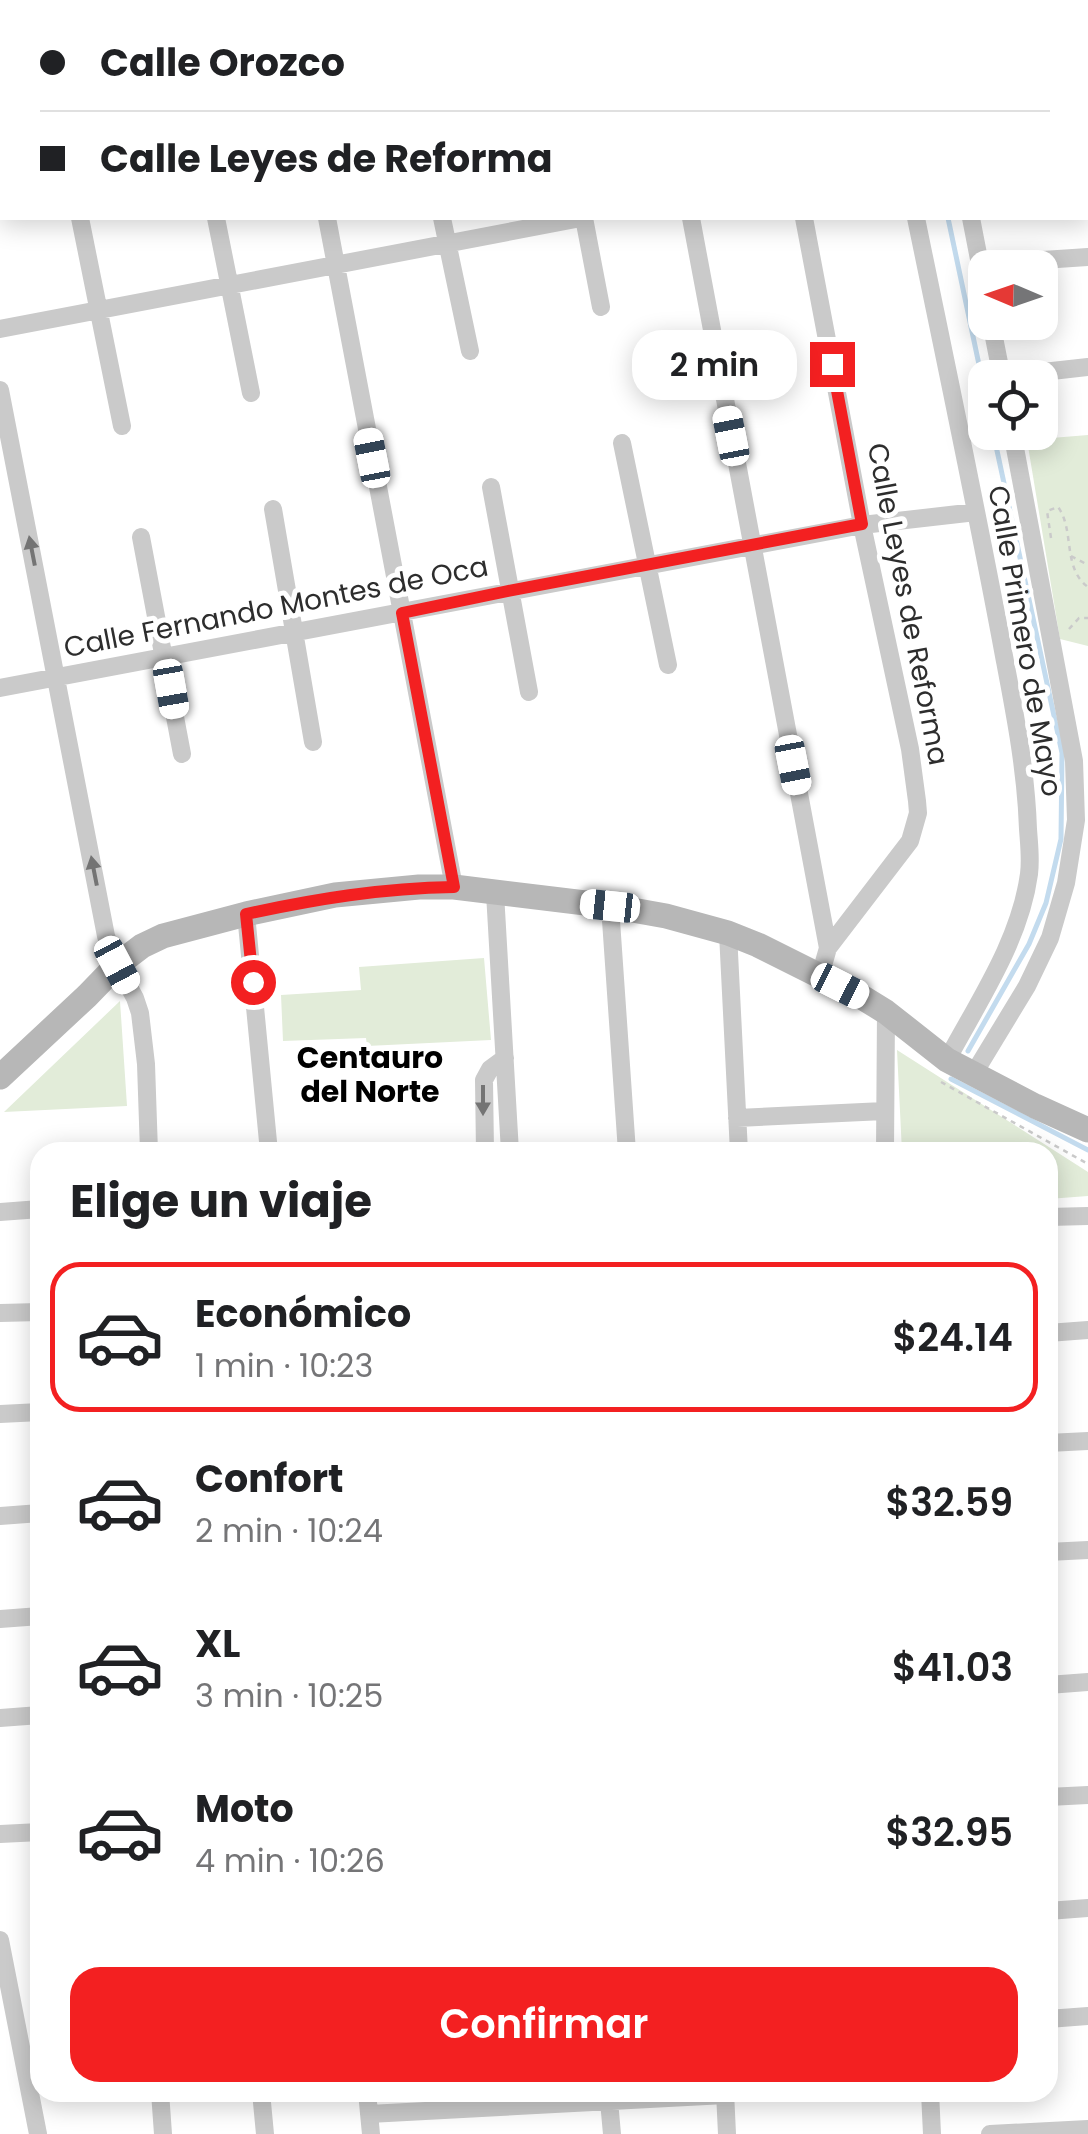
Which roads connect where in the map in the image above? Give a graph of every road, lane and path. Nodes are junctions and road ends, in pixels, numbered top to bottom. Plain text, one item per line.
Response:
1 (80, 220) edge
2 (216, 220) edge
3 (326, 220) edge
4 (442, 220) edge
5 (572, 220) edge
6 (583, 220) edge
7 (691, 220) edge
8 (804, 220) edge
9 (916, 220) edge
10 (971, 220) edge
11 (447, 243) junction
12 (977, 250) edge
13 (1088, 257) edge
14 (1058, 259) edge
15 (336, 264) junction
16 (230, 285) junction
17 (602, 306) dead end
18 (98, 310) junction
19 (0, 329) edge
20 (470, 351) dead end
21 (1088, 366) edge
22 (1058, 370) edge
23 (0, 390) edge
24 (251, 393) dead end
25 (122, 426) dead end
26 (622, 442) dead end
27 (1015, 450) edge
28 (491, 487) dead end
29 (273, 509) dead end
30 (976, 512) junction
31 (862, 524) junction
32 (142, 537) dead end
33 (751, 546) junction
34 (1052, 546) dead end
35 (1070, 555) junction
36 (648, 565) junction
37 (1088, 565) edge
38 (1088, 587) edge
39 (508, 591) junction
40 (402, 613) junction
41 (1088, 618) edge
42 (296, 632) junction
43 (1065, 634) dead end
44 (165, 656) junction
45 (668, 665) dead end
46 (56, 677) junction
47 (0, 688) edge
48 (529, 692) dead end
49 (313, 742) dead end
50 (182, 754) dead end
51 (454, 887) junction
52 (494, 893) junction
53 (610, 906) junction
54 (246, 914) junction
55 (728, 933) junction
56 (828, 948) junction
57 (117, 965) junction
58 (820, 976) junction
59 (886, 1012) junction
60 (505, 1058) junction
61 (947, 1060) junction
62 (973, 1075) junction
63 (0, 1077) edge
64 (884, 1111) junction
65 (737, 1118) junction
66 (1088, 1130) edge
67 (148, 1142) edge
68 (269, 1142) edge
69 (485, 1142) edge
70 (509, 1142) edge
71 (627, 1142) edge
72 (738, 1142) edge
73 (885, 1142) edge
74 (30, 1210) edge
75 (0, 1212) edge
76 (1088, 1216) edge
77 (1058, 1218) edge
78 (30, 1312) edge
79 (0, 1313) edge
80 (1088, 1330) edge
81 (1058, 1332) edge
82 (30, 1412) edge
83 (0, 1414) edge
84 (1088, 1440) edge
85 (1058, 1442) edge
86 (30, 1514) edge
87 (0, 1516) edge
88 (1088, 1550) edge
89 (1058, 1552) edge
90 (30, 1617) edge
91 (0, 1619) edge
92 (1088, 1682) edge
93 (1058, 1684) edge
94 (30, 1716) edge
95 (0, 1718) edge
96 (1088, 1794) edge
97 (1058, 1796) edge
98 (30, 1832) edge
99 (0, 1834) edge
100 (1088, 1908) edge
101 (1058, 1910) edge
102 (0, 1940) edge
103 (1088, 2016) edge
104 (1058, 2018) edge
105 (30, 2093) edge
106 (32, 2102) edge
107 (161, 2102) edge
108 (262, 2102) edge
109 (368, 2102) edge
110 (591, 2102) edge
111 (610, 2102) edge
112 (725, 2102) edge
113 (930, 2102) edge
114 (369, 2114) junction
115 (1088, 2129) edge
116 (38, 2134) edge
117 (164, 2134) edge
118 (264, 2134) edge
119 (370, 2134) edge
120 (612, 2134) edge
121 (727, 2134) edge
122 (932, 2134) edge
123 (990, 2134) edge

1 - 18 street
2 - 16 street
3 - 15 street
4 - 11 street
5 - 11 street
6 - 17 street
7 - 33 street
8 - 31 street, Calle Leyes de Reforma
9 - 30 street, Calle Primero de Mayo
10 - 12 street
11 - 15 street
11 - 20 street
13 - 14 street
15 - 16 street
15 - 40 street
16 - 18 street
16 - 24 street
18 - 19 street
18 - 25 street
21 - 22 street
46 -> 23 street
26 - 36 street
27 - 62 street
28 - 39 street
29 - 42 street
30 - 31 street, Calle Fernando Montes de Oca
30 - 61 street, Calle Primero de Mayo
31 - 33 street, Calle Fernando Montes de Oca
31 - 56 street, Calle Leyes de Reforma
32 - 44 street
33 - 36 street, Calle Fernando Montes de Oca
33 - 56 street
34 - 35 path
35 - 37 path
35 - 38 path
36 - 39 street, Calle Fernando Montes de Oca
36 - 45 street
39 - 40 street, Calle Fernando Montes de Oca
39 - 48 street
40 - 42 street, Calle Fernando Montes de Oca
40 - 51 street
41 - 43 path
42 - 44 street, Calle Fernando Montes de Oca
42 - 49 street
44 - 46 street, Calle Fernando Montes de Oca
44 - 50 street
46 - 47 street, Calle Fernando Montes de Oca
57 -> 46 street
51 - 52 street
51 - 54 street
52 - 53 street
52 - 60 street
53 - 55 street
53 - 71 street
54 - 57 street
54 - 68 street
55 - 58 street
55 - 65 street
56 - 58 street, Calle Leyes de Reforma
57 - 63 street
57 - 67 street
58 - 59 street
59 - 61 street
59 - 64 street
60 -> 69 street
60 - 70 street
61 - 62 street
62 - 66 street
64 - 65 street
64 - 73 street
65 - 72 street
74 - 75 street
76 - 77 street
78 - 79 street
80 - 81 street
82 - 83 street
84 - 85 street
86 - 87 street
88 - 89 street
90 - 91 street
92 - 93 street
94 - 95 street
96 - 97 street
98 - 99 street
100 - 101 street
102 - 105 street
103 - 104 street
106 - 116 street
107 - 117 street
108 - 118 street
109 - 114 street
110 - 114 street
111 - 120 street
112 - 121 street
113 - 122 street
114 - 119 street
115 - 123 street

